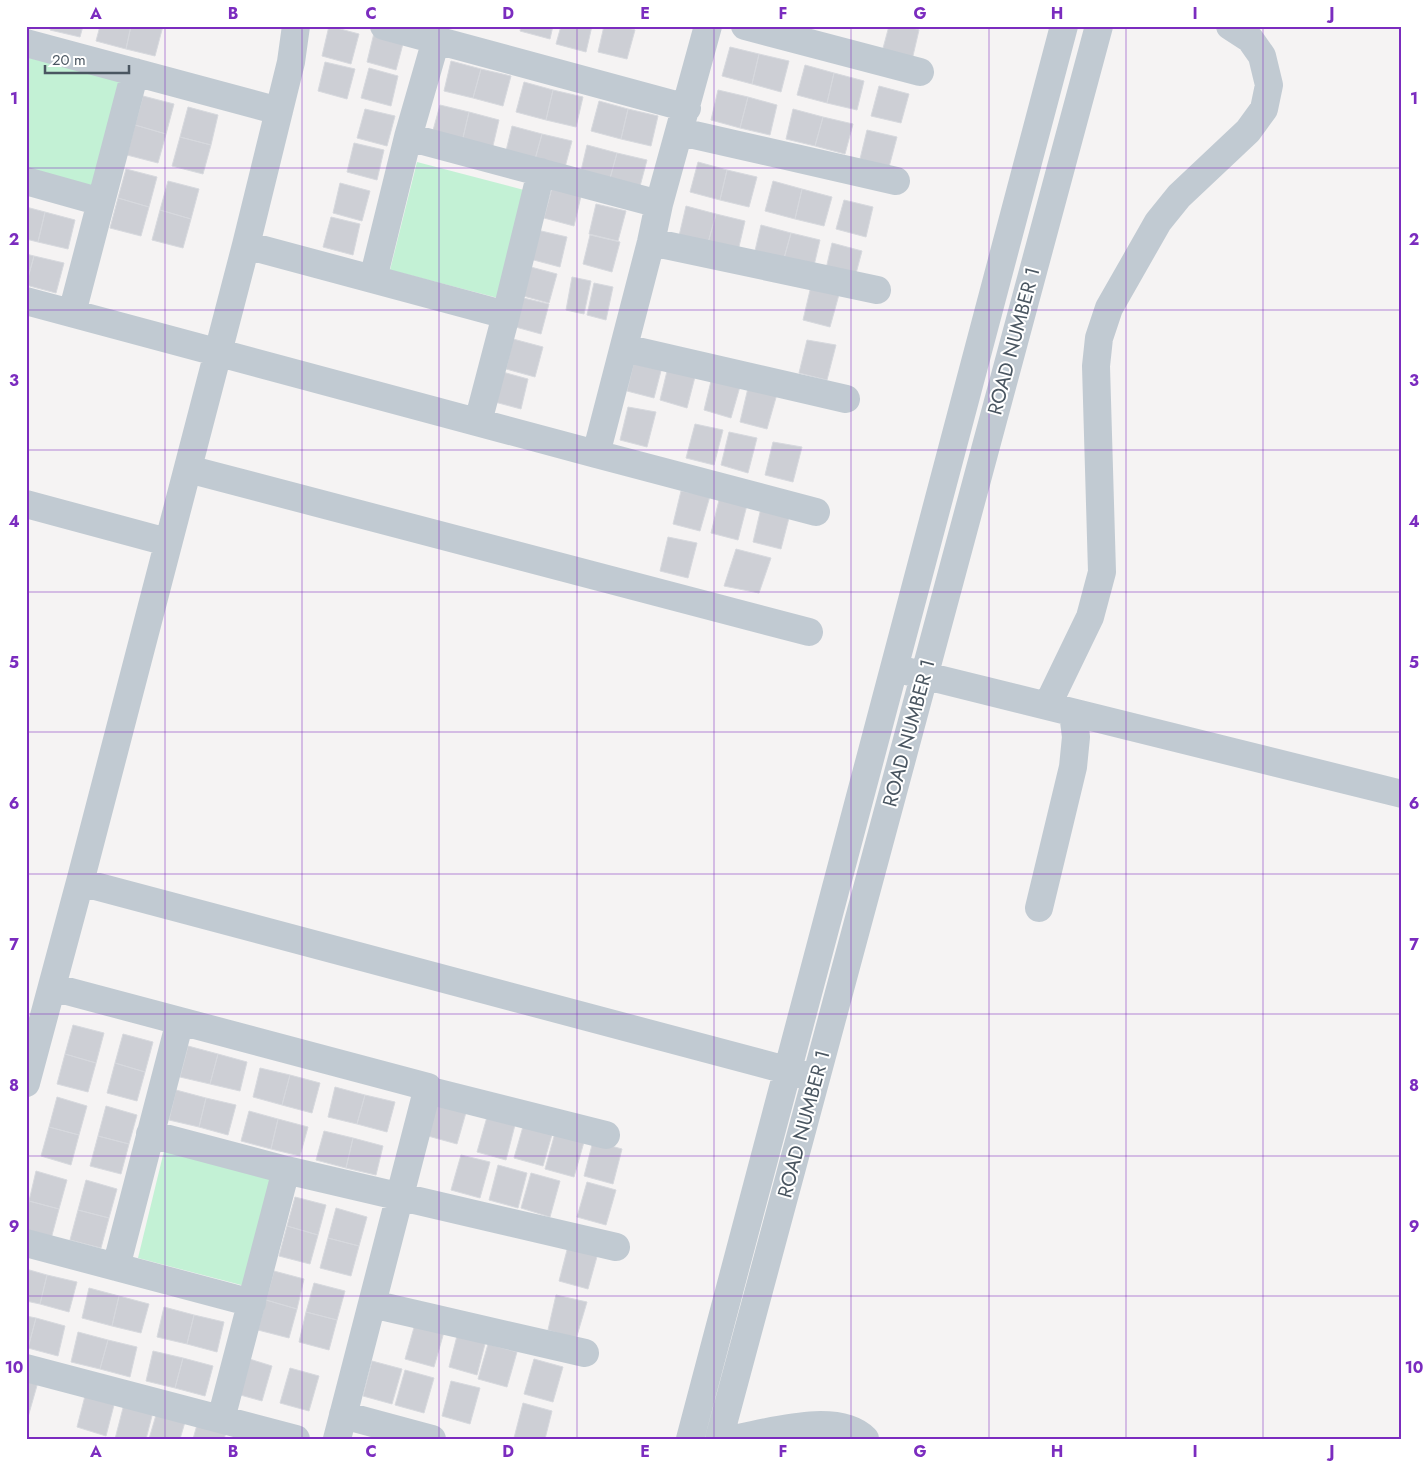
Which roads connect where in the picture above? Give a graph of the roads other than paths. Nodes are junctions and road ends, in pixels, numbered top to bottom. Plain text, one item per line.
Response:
1 (296, 26) edge
2 (384, 26) edge
3 (708, 26) edge
4 (745, 26) edge
5 (1064, 26) edge
6 (1099, 26) edge
7 (1230, 26) edge
8 (436, 40) junction
9 (26, 43) edge
10 (135, 72) junction
11 (920, 72) dead end
12 (279, 111) junction
13 (684, 120) junction
14 (408, 137) junction
15 (542, 172) junction
16 (26, 181) edge
17 (896, 181) dead end
18 (101, 202) junction
19 (659, 204) junction
20 (651, 242) junction
21 (246, 245) junction
22 (373, 279) junction
23 (878, 290) dead end
24 (26, 301) edge
25 (72, 313) junction
26 (506, 315) junction
27 (624, 348) junction
28 (218, 353) junction
29 (846, 400) dead end
30 (478, 422) junction
31 (596, 454) junction
32 (188, 469) junction
33 (26, 504) edge
34 (816, 512) dead end
35 (167, 542) junction
36 (810, 632) dead end
37 (894, 668) junction
38 (924, 676) junction
39 (1048, 706) junction
40 (1073, 713) junction
41 (1402, 794) edge
42 (80, 882) junction
43 (1039, 908) dead end
44 (41, 997) edge
45 (180, 1021) junction
46 (788, 1070) junction
47 (816, 1078) junction
48 (26, 1083) edge
49 (427, 1090) junction
50 (150, 1134) junction
51 (606, 1135) dead end
52 (286, 1170) junction
53 (398, 1194) junction
54 (26, 1243) edge
55 (616, 1247) dead end
56 (116, 1267) junction
57 (252, 1303) junction
58 (372, 1304) junction
59 (585, 1353) dead end
60 (26, 1368) edge
61 (222, 1419) junction
62 (340, 1427) edge
63 (296, 1439) edge
64 (432, 1439) edge
65 (690, 1439) edge
66 (719, 1439) edge
67 (732, 1439) edge
68 (865, 1439) edge

1 - 12 street
2 - 8 street
3 - 13 street
4 - 11 street
5 - 37 street, ROAD NUMBER 1
6 - 38 street, ROAD NUMBER 1
7 - 39 street
8 - 13 street
8 - 14 street
9 - 10 street
10 - 12 street
10 - 18 street
12 - 21 street
13 - 17 street
13 - 19 street
14 - 15 street
14 - 22 street
15 - 19 street
15 - 26 street
16 - 18 street
18 - 25 street
19 - 20 street
20 - 23 street
20 - 27 street
21 - 22 street
21 - 28 street
22 - 26 street
24 - 25 street
25 - 28 street
26 - 30 street
27 - 29 street
27 - 31 street
28 - 30 street
28 - 32 street
30 - 31 street
31 - 34 street
32 - 35 street
32 - 36 street
33 - 35 street
35 - 42 street
37 - 38 street
37 - 46 street, ROAD NUMBER 1
38 - 39 street
38 - 47 street, ROAD NUMBER 1
39 - 40 street
40 - 41 street
40 - 43 street
42 - 44 street
42 - 46 street
44 - 45 street
44 - 48 street
45 - 49 street
45 - 50 street
46 - 47 street
46 - 65 street, ROAD NUMBER 1
47 - 66 street, ROAD NUMBER 1
49 - 51 street
49 - 53 street
50 - 52 street
50 - 56 street
52 - 53 street
52 - 57 street
53 - 55 street
53 - 58 street
54 - 56 street
56 - 57 street
57 - 61 street
58 - 59 street
58 - 62 street
60 - 61 street
61 - 63 street
62 - 64 street
67 - 68 street

